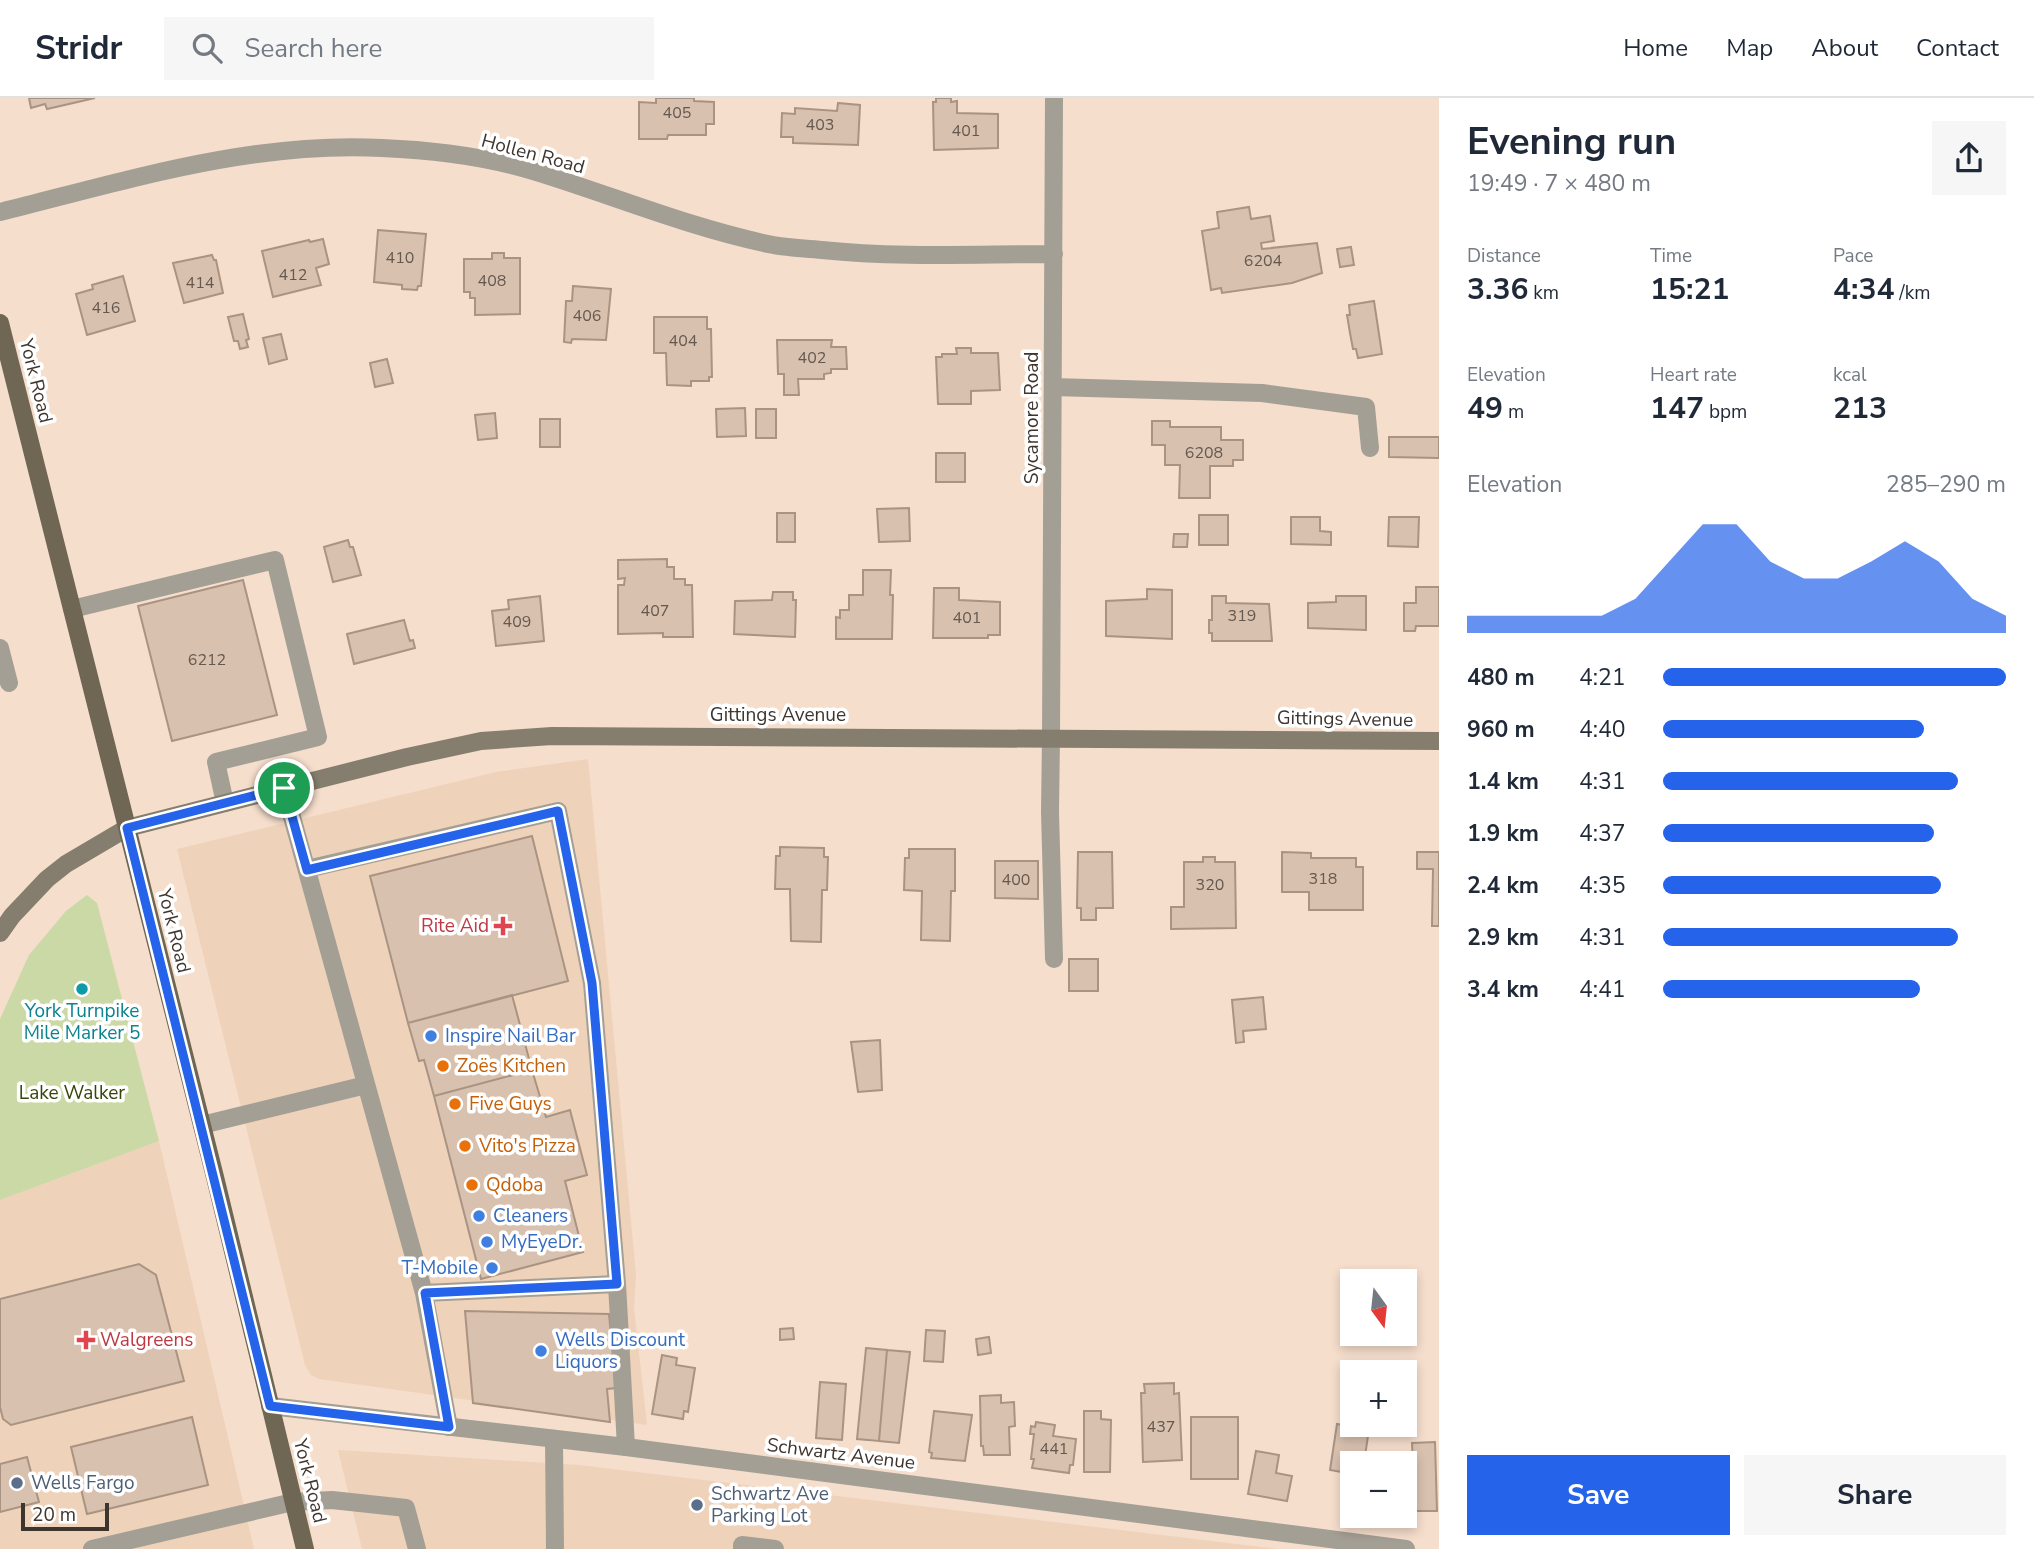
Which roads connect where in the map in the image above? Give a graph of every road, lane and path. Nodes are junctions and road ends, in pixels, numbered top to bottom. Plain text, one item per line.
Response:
1 (1054, 98) edge
2 (0, 212) edge
3 (1054, 254) junction
4 (0, 323) edge
5 (3, 350) edge
6 (1053, 387) junction
7 (1370, 448) dead end
8 (72, 609) junction
9 (0, 648) edge
10 (9, 683) dead end
11 (1051, 737) junction
12 (1439, 741) edge
13 (284, 788) junction
14 (225, 803) junction
15 (127, 828) junction
16 (307, 870) junction
17 (0, 933) edge
18 (1054, 959) dead end
19 (366, 1085) junction
20 (202, 1125) junction
21 (617, 1284) junction
22 (425, 1293) junction
23 (270, 1406) junction
24 (449, 1427) junction
25 (554, 1438) junction
26 (626, 1447) junction
27 (293, 1503) junction
28 (305, 1548) edge
29 (92, 1549) edge
30 (417, 1549) edge
31 (555, 1549) edge
32 (742, 1549) edge
33 (775, 1549) edge
34 (1406, 1549) edge

1 - 3 street, Sycamore Road
2 - 3 street, Hollen Road
3 - 6 street, Sycamore Road
4 - 5 main road, York Road
5 - 8 main road, York Road
6 - 7 street
6 - 11 street, Sycamore Road
8 - 14 street
8 - 15 main road, York Road
9 - 10 street
11 - 12 street, Gittings Avenue
11 - 13 street, Gittings Avenue
11 - 18 street, Sycamore Road
13 - 14 street, Gittings Avenue
13 - 16 street
14 - 15 street, Gittings Avenue
15 - 17 street, Gittings Avenue
15 - 20 main road, York Road
16 - 19 street
16 - 21 street
19 - 20 street
19 - 22 street
20 - 23 main road, York Road
21 - 22 street
21 - 26 street
22 - 24 street
23 - 24 street, Schwartz Avenue
23 - 27 main road, York Road
24 - 25 street, Schwartz Avenue
25 - 26 street, Schwartz Avenue
25 - 31 street
26 - 34 street, Schwartz Avenue
27 - 28 main road, York Road
27 - 29 street
27 - 30 street
32 - 33 street

